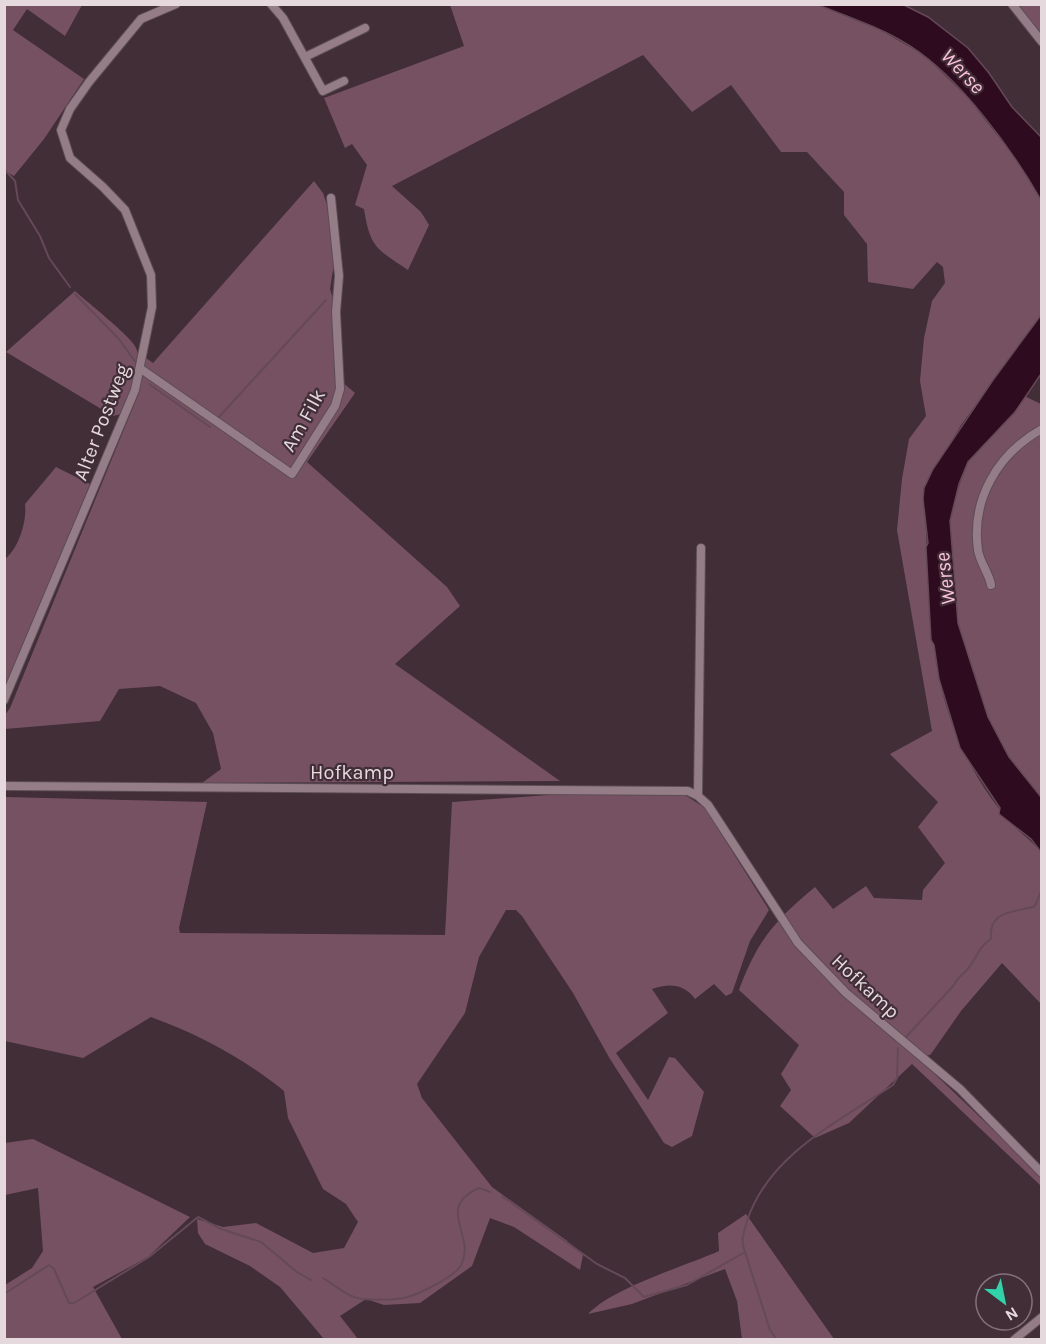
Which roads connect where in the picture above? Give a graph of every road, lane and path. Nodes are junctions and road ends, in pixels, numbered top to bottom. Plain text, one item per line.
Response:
1 (176, 4) edge
2 (271, 4) edge
3 (1012, 4) edge
4 (365, 28) dead end
5 (1041, 42) edge
6 (305, 57) junction
7 (344, 81) dead end
8 (331, 198) dead end
9 (141, 369) junction
10 (1041, 429) edge
11 (701, 548) dead end
12 (991, 585) dead end
13 (4, 700) edge
14 (4, 786) edge
15 (699, 796) junction
16 (1041, 1173) edge
17 (1041, 1317) edge
18 (1014, 1340) edge

1 - 9 street, Alter Postweg
2 - 6 street
3 - 5 street
4 - 6 street
6 - 7 street
8 - 9 street, Am Filk
9 - 13 street, Alter Postweg
10 - 12 street
11 - 15 street
14 - 15 street, Hofkamp
15 - 16 street, Hofkamp
17 - 18 street

